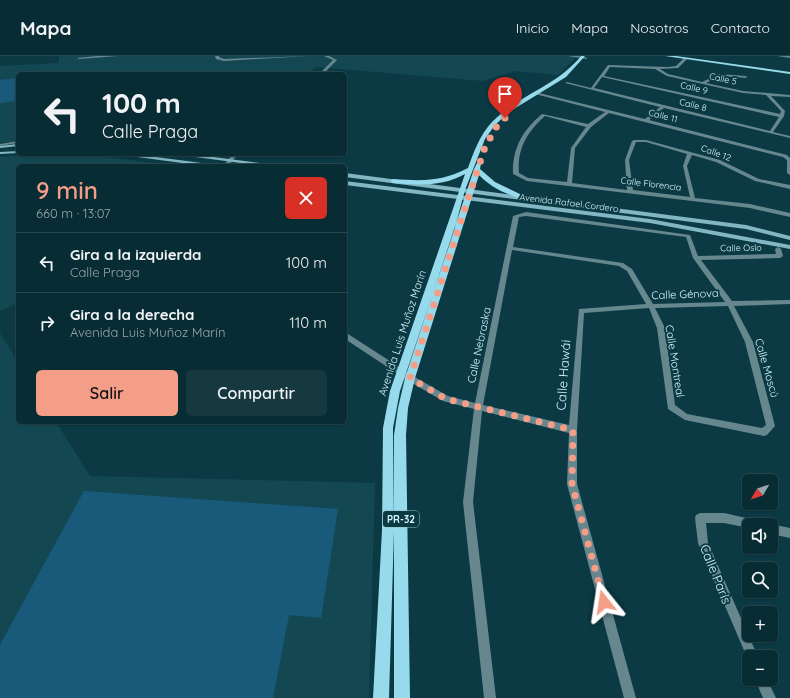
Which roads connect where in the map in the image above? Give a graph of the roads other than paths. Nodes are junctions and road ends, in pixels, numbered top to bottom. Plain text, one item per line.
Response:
1 (116, 56) edge
2 (217, 56) edge
3 (306, 56) edge
4 (326, 56) edge
5 (570, 56) edge
6 (667, 56) edge
7 (778, 56) edge
8 (109, 57) edge
9 (584, 57) edge
10 (684, 57) edge
11 (790, 57) edge
12 (79, 58) dead end
13 (656, 68) junction
14 (323, 72) edge
15 (790, 72) edge
16 (601, 76) junction
17 (746, 77) dead end
18 (567, 83) dead end
19 (702, 83) junction
20 (592, 89) junction
21 (539, 93) junction
22 (768, 95) junction
23 (790, 96) edge
24 (663, 106) junction
25 (608, 111) junction
26 (782, 116) junction
27 (647, 120) junction
28 (589, 126) junction
29 (771, 132) junction
30 (790, 136) edge
31 (16, 142) edge
32 (16, 145) edge
33 (0, 146) edge
34 (16, 152) edge
35 (0, 153) edge
36 (690, 153) junction
37 (138, 156) edge
38 (197, 156) edge
39 (234, 156) edge
40 (230, 160) junction
41 (201, 164) edge
42 (227, 164) edge
43 (260, 164) edge
44 (474, 169) junction
45 (790, 173) edge
46 (347, 175) edge
47 (393, 182) junction
48 (347, 183) edge
49 (569, 184) junction
50 (790, 187) edge
51 (630, 191) junction
52 (465, 195) junction
53 (525, 198) junction
54 (693, 199) junction
55 (790, 215) edge
56 (790, 238) edge
57 (790, 247) edge
58 (510, 248) junction
59 (778, 249) dead end
60 (696, 258) junction
61 (790, 302) edge
62 (730, 304) junction
63 (651, 306) junction
64 (581, 310) joint
65 (347, 336) edge
66 (406, 375) junction
67 (478, 407) junction
68 (772, 426) joint
69 (573, 430) junction
70 (742, 522) edge
71 (778, 530) edge
72 (790, 533) edge
73 (749, 650) edge
74 (764, 686) edge
75 (381, 698) edge
76 (402, 698) edge
77 (490, 698) edge
78 (630, 698) edge
79 (770, 698) edge

1 - 8 street
2 - 3 street
4 - 14 street
5 - 9 street
6 - 10 main road
7 - 11 street
8 - 12 street
9 - 21 main road, Avenida Luis Muñoz Marín / PR-32
10 - 13 street
10 - 15 main road
13 - 16 street
13 - 19 street, Calle 5
16 - 20 street
16 - 26 street, Calle 9
17 - 19 street
18 - 20 street, Calle 8
19 - 22 street, Calle 5
20 - 24 street, Calle 8
21 - 25 street, Calle 11
21 - 44 main road, Avenida Luis Muñoz Marín / PR-32
22 - 23 street, Calle 5
22 - 26 street
24 - 27 street
24 - 29 street, Calle 8
25 - 27 street, Calle 11
25 - 28 street
26 - 29 street
27 - 45 street, Calle 11
28 - 49 street
28 - 49 street, Calle Florencia
29 - 30 street, Calle 8
31 - 33 street
32 - 33 main road
34 - 35 main road
36 - 50 street, Calle 12
36 - 51 street, Calle 12
36 - 54 street
37 - 41 main road
38 - 40 main road
39 - 40 street
40 - 42 street
40 - 43 main road
44 - 47 main road
44 - 52 main road, Avenida Luis Muñoz Marín / PR-32
44 - 53 main road
46 - 47 main road, Avenida Rafael Cordero
47 - 52 main road, Avenida Rafael Cordero
48 - 52 main road, Avenida Rafael Cordero
49 - 51 street, Calle Florencia
51 - 54 street, Calle Florencia
52 - 53 main road, Avenida Rafael Cordero
52 - 57 main road, Avenida Rafael Cordero
52 - 66 main road, Avenida Luis Muñoz Marín / PR-32
53 - 56 main road, Avenida Rafael Cordero
54 - 55 street, Calle Florencia
58 - 60 street, Calle Nebraska
58 - 63 street, Calle Montreal
58 - 67 street, Calle Nebraska
59 - 60 street, Calle Oslo
60 - 62 street, Calle Moscú
61 - 62 street, Calle Génova
62 - 63 street, Calle Génova
62 - 68 street, Calle Moscú
63 - 64 street, Calle Génova
63 - 68 street, Calle Montreal
64 - 69 street, Calle Hawái
65 - 66 street
66 - 67 street
66 - 75 main road, Avenida Luis Muñoz Marín / PR-32
66 - 76 main road, Avenida Luis Muñoz Marín / PR-32
67 - 69 street
67 - 77 street, Calle Nebraska
69 - 78 street, Calle Hawái
70 - 73 street, Calle París
71 - 72 street
74 - 79 street

